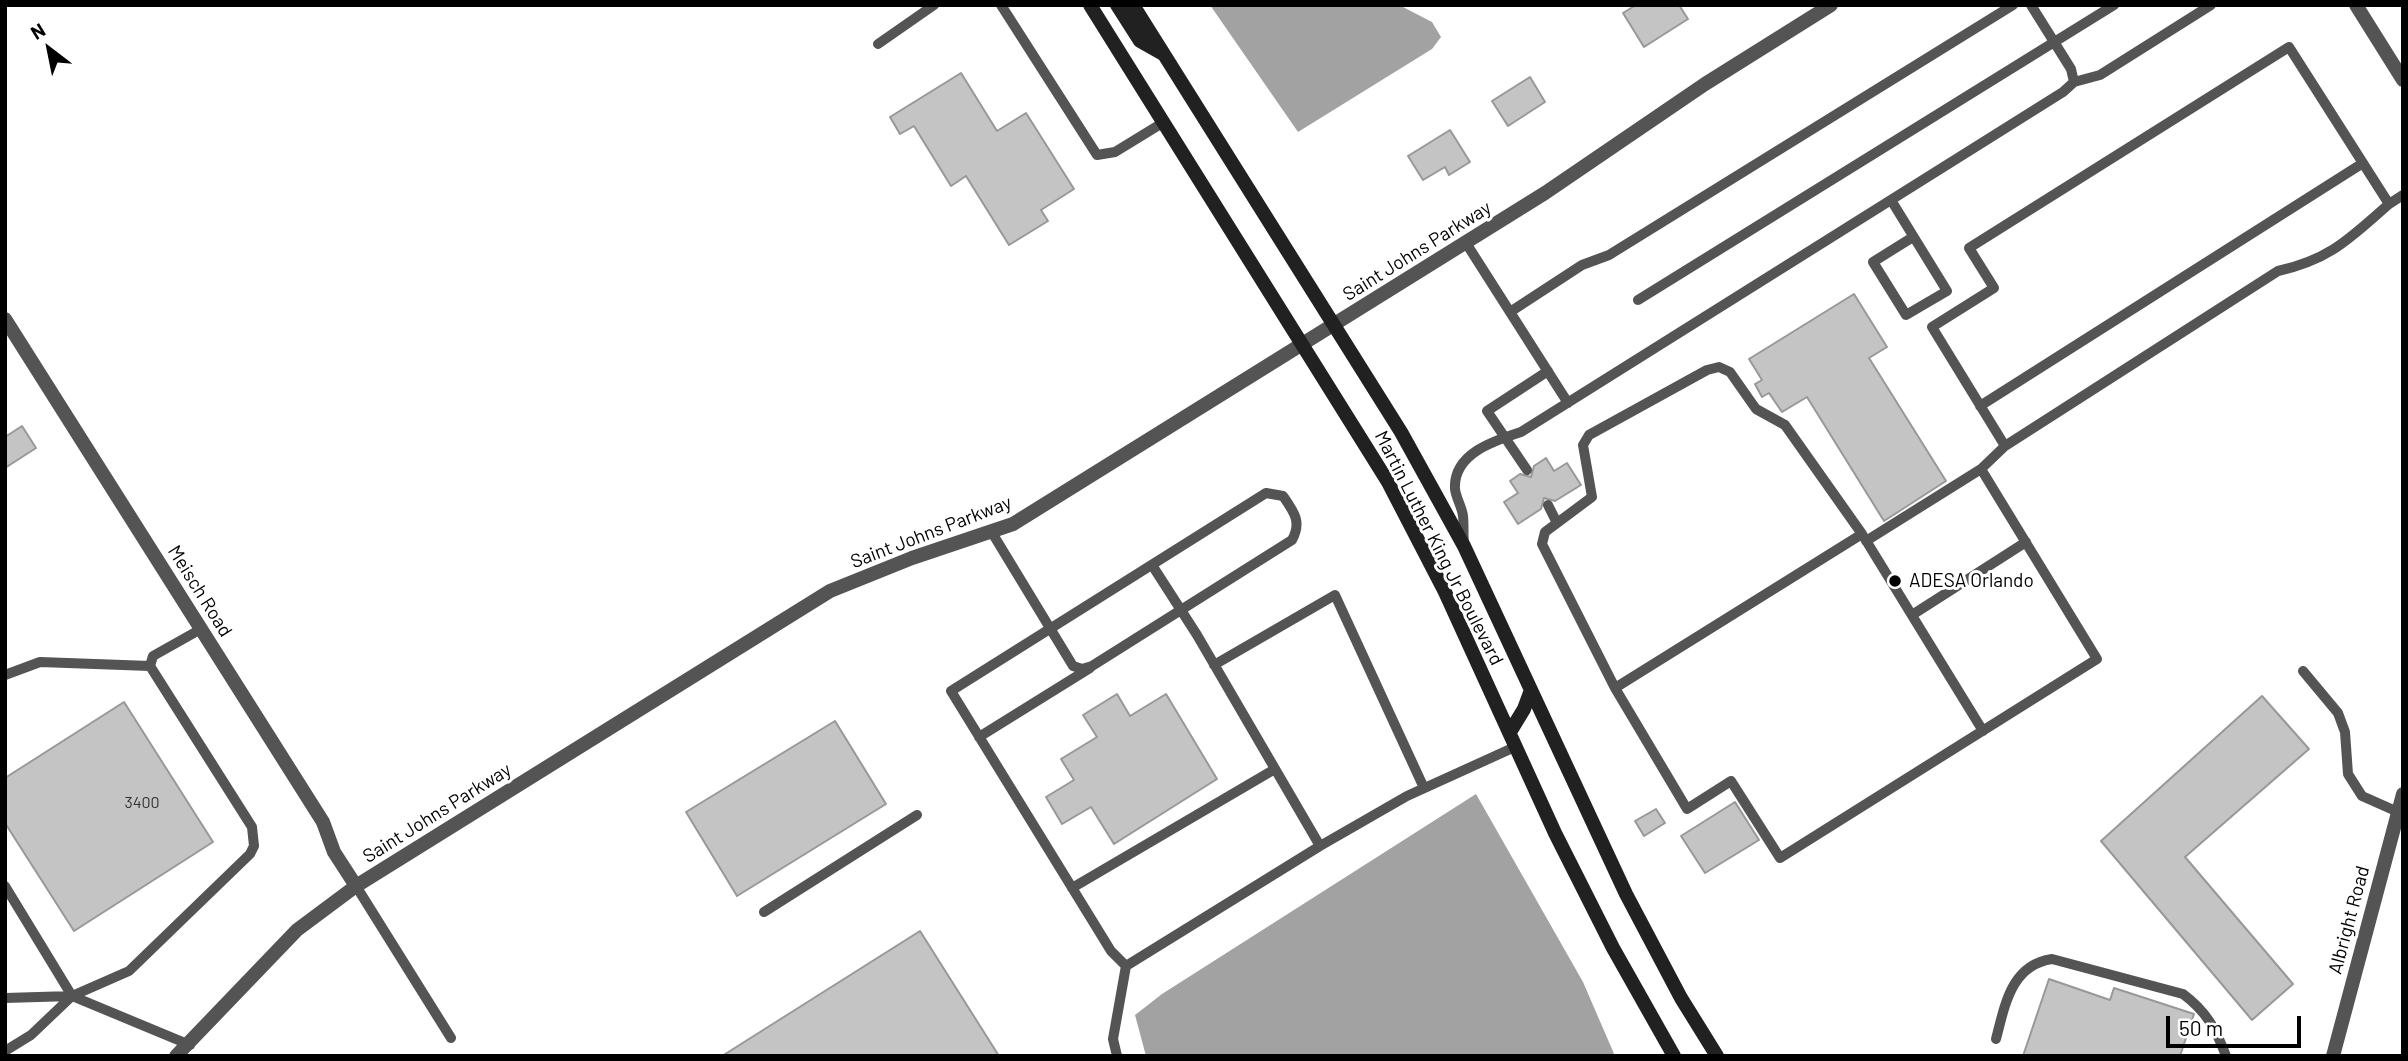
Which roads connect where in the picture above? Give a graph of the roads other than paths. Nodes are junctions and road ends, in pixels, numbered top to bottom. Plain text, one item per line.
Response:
1 (934, 5) edge
2 (1001, 5) edge
3 (1090, 5) edge
4 (1117, 5) edge
5 (1133, 5) edge
6 (1830, 5) edge
7 (2013, 5) edge
8 (2031, 5) edge
9 (2114, 5) edge
10 (2211, 5) edge
11 (2356, 5) edge
12 (2054, 43) junction
13 (878, 44) dead end
14 (1164, 55) junction
15 (2403, 80) edge
16 (2074, 82) junction
17 (1164, 122) junction
18 (2363, 163) junction
19 (2402, 195) edge
20 (1891, 200) junction
21 (2389, 204) junction
22 (1913, 237) junction
23 (1466, 243) junction
24 (1638, 300) dead end
25 (1510, 312) junction
26 (5, 319) edge
27 (1334, 325) junction
28 (1304, 344) junction
29 (1548, 371) junction
30 (1568, 403) junction
31 (1980, 406) junction
32 (1504, 438) junction
33 (2005, 446) junction
34 (1981, 469) junction
35 (1527, 470) dead end
36 (1548, 505) dead end
37 (1557, 523) junction
38 (991, 531) junction
39 (1864, 538) junction
40 (2026, 542) junction
41 (1464, 546) junction
42 (1152, 565) junction
43 (1181, 610) junction
44 (1912, 615) junction
45 (1050, 628) junction
46 (201, 629) junction
47 (1214, 664) junction
48 (150, 666) junction
49 (1092, 666) junction
50 (2303, 671) dead end
51 (5, 675) edge
52 (1615, 688) junction
53 (1531, 690) junction
54 (1983, 731) junction
55 (1510, 732) junction
56 (979, 737) junction
57 (1517, 746) junction
58 (1275, 769) junction
59 (1424, 788) junction
60 (2403, 794) edge
61 (2398, 812) junction
62 (917, 815) dead end
63 (1320, 846) junction
64 (5, 886) edge
65 (356, 886) junction
66 (1072, 888) junction
67 (764, 912) dead end
68 (1126, 966) junction
69 (72, 996) junction
70 (5, 998) edge
71 (452, 1038) dead end
72 (1996, 1039) dead end
73 (190, 1045) junction
74 (5, 1051) edge
75 (176, 1056) edge
76 (1117, 1056) edge
77 (1674, 1056) edge
78 (1717, 1056) edge
79 (2226, 1056) edge
80 (2333, 1056) edge

1 - 13 lane
2 - 17 lane
3 - 17 main road, Martin Luther King Jr Boulevard
4 - 14 main road
5 - 14 main road, Martin Luther King Jr Boulevard
6 - 23 street, Saint Johns Parkway
7 - 25 lane
8 - 12 lane
9 - 12 lane
10 - 16 lane
11 - 15 street
12 - 16 lane
12 - 24 lane
14 - 27 main road, Martin Luther King Jr Boulevard
16 - 20 lane
17 - 28 main road, Martin Luther King Jr Boulevard
18 - 21 lane
18 - 31 lane
18 - 31 lane
19 - 21 lane
20 - 22 lane
20 - 30 lane
21 - 33 lane
22 - 22 lane
23 - 25 lane
23 - 27 street, Saint Johns Parkway
25 - 29 lane
26 - 46 street, Meisch Road
27 - 28 street, Saint Johns Parkway
27 - 41 main road, Martin Luther King Jr Boulevard
28 - 38 street, Saint Johns Parkway
28 - 55 main road, Martin Luther King Jr Boulevard
29 - 30 lane
29 - 32 lane
30 - 32 lane
31 - 33 lane
32 - 35 lane
32 - 41 lane
33 - 34 lane
34 - 39 lane
34 - 40 lane
36 - 37 lane
37 - 39 lane
37 - 52 lane
38 - 45 lane
38 - 65 street, Saint Johns Parkway
39 - 44 lane
39 - 52 lane
40 - 44 lane
40 - 54 lane
41 - 53 main road, Martin Luther King Jr Boulevard
42 - 43 lane
42 - 43 lane
42 - 45 lane
43 - 47 lane
43 - 49 lane
44 - 54 lane
45 - 49 lane
45 - 56 lane
46 - 48 lane
46 - 65 street, Meisch Road
47 - 58 lane
47 - 59 lane
48 - 51 lane
48 - 69 lane
49 - 56 lane
50 - 61 lane
52 - 54 lane
53 - 55 main road
53 - 78 main road, Martin Luther King Jr Boulevard
55 - 57 main road, Martin Luther King Jr Boulevard
56 - 66 lane
57 - 59 lane
57 - 77 main road, Martin Luther King Jr Boulevard
58 - 63 lane
58 - 66 lane
59 - 63 lane
60 - 61 street, Albright Road
61 - 80 street, Albright Road
62 - 67 lane
63 - 68 lane
64 - 69 lane
65 - 71 lane
65 - 73 street, Saint Johns Parkway
66 - 68 lane
68 - 76 lane
69 - 70 lane
69 - 73 lane
69 - 74 lane
72 - 79 lane
73 - 75 street, Saint Johns Parkway

